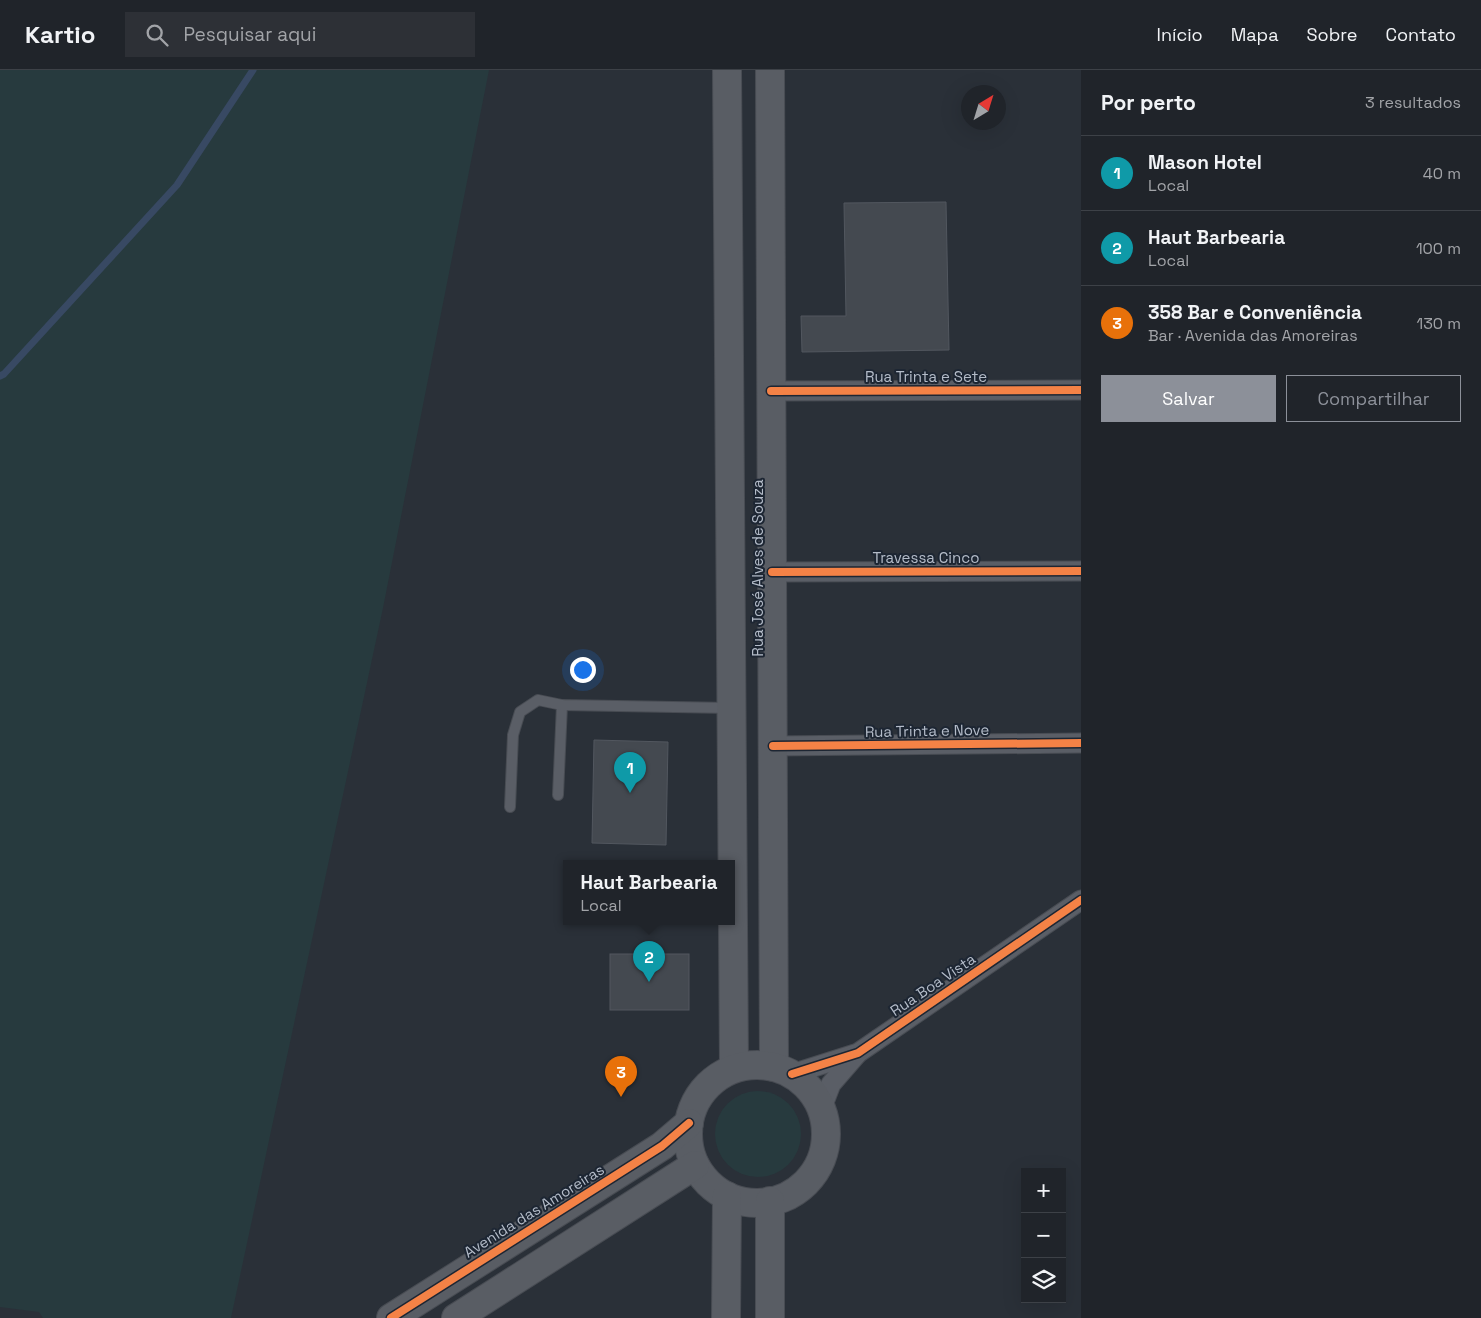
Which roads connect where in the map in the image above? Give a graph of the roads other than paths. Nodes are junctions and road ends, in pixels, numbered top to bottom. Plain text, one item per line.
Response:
1 (727, 70) edge
2 (770, 70) edge
3 (729, 354) junction
4 (1081, 390) edge
5 (771, 391) junction
6 (771, 442) junction
7 (730, 499) junction
8 (772, 540) junction
9 (1081, 571) edge
10 (772, 572) junction
11 (562, 706) junction
12 (731, 708) junction
13 (1081, 743) edge
14 (773, 746) junction
15 (558, 795) dead end
16 (510, 807) dead end
17 (732, 860) edge
18 (1081, 900) edge
19 (733, 925) edge
20 (858, 1053) junction
21 (734, 1068) junction
22 (783, 1071) junction
23 (821, 1110) junction
24 (689, 1123) junction
25 (695, 1165) junction
26 (727, 1196) junction
27 (770, 1201) junction
28 (391, 1318) edge
29 (456, 1318) edge
30 (726, 1318) edge
31 (770, 1318) edge

1 - 3 main road, Rua José Alves de Souza
2 - 5 main road, Rua José Alves de Souza
3 - 6 main road
3 - 7 main road, Rua José Alves de Souza
4 - 5 street, Rua Trinta e Sete
5 - 6 main road, Rua José Alves de Souza
6 - 8 main road, Rua José Alves de Souza
7 - 8 main road
7 - 12 main road, Rua José Alves de Souza
8 - 10 main road, Rua José Alves de Souza
9 - 10 street, Travessa Cinco
10 - 14 main road, Rua José Alves de Souza
11 - 12 lane
11 - 15 lane
11 - 16 lane
12 - 17 main road, Rua José Alves de Souza
13 - 14 street, Rua Trinta e Nove
14 - 22 main road, Rua José Alves de Souza
18 - 20 street, Rua Boa Vista
19 - 21 main road, Rua José Alves de Souza
20 - 22 street, Rua Boa Vista
20 - 23 street, Rua Boa Vista
21 - 22 main road
21 - 24 main road
22 - 23 main road
23 - 27 main road
24 - 25 main road
24 - 28 main road, Avenida das Amoreiras
25 - 26 main road
25 - 29 main road
26 - 27 main road
26 - 30 main road
27 - 31 main road

